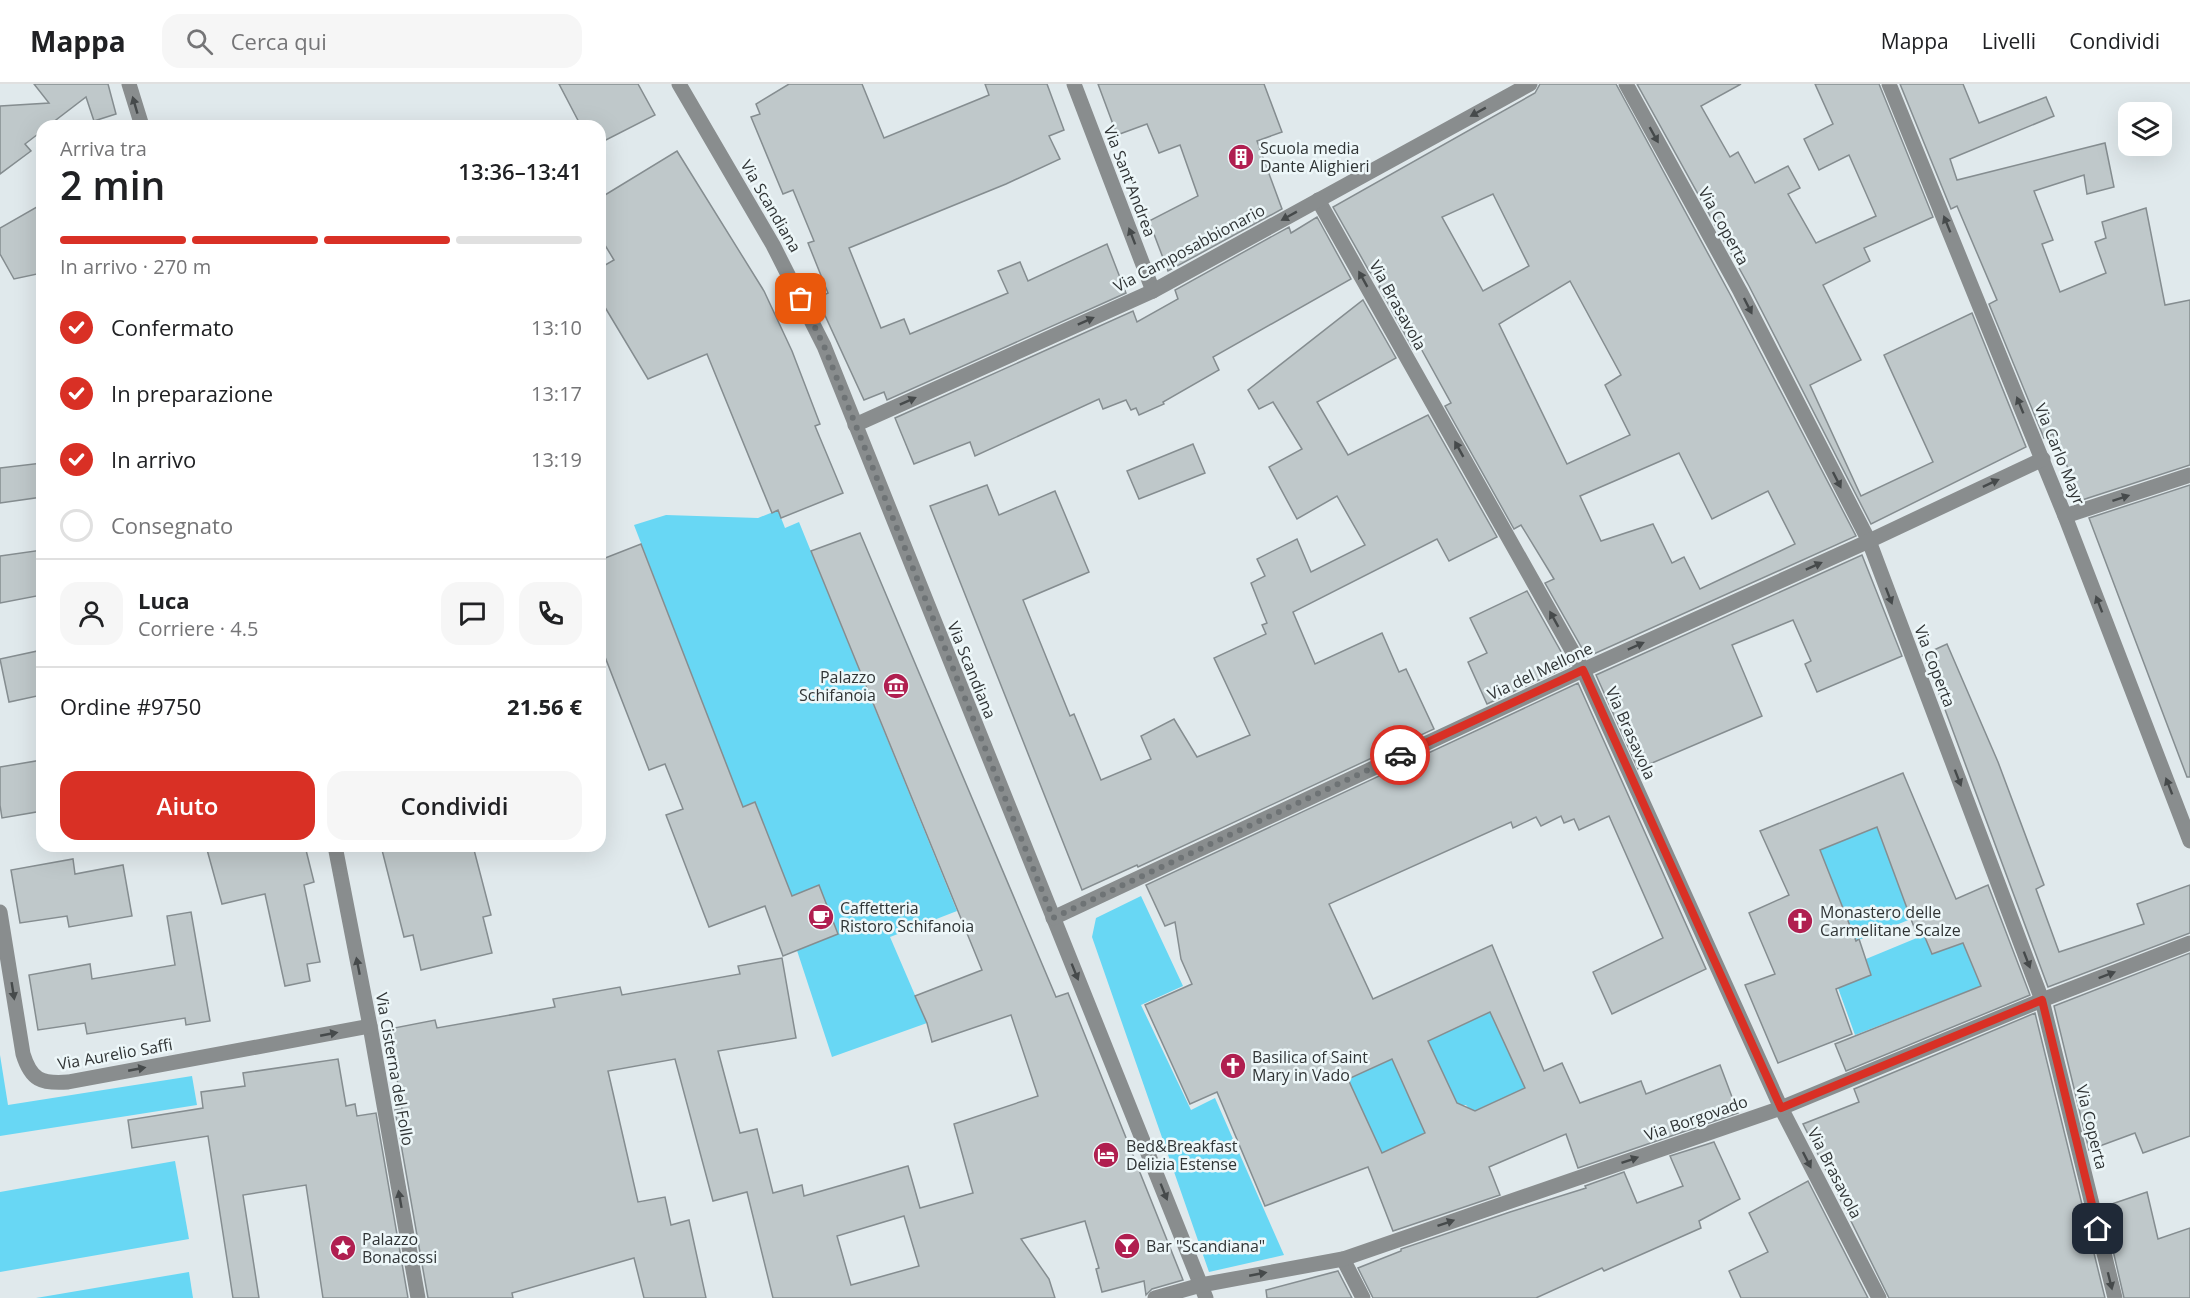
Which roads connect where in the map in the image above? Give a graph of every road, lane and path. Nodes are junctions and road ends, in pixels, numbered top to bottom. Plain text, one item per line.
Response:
1 (129, 84) edge
2 (679, 84) edge
3 (1074, 84) edge
4 (1530, 84) edge
5 (1626, 84) edge
6 (1889, 84) edge
7 (140, 120) edge
8 (1318, 200) junction
9 (1153, 291) junction
10 (855, 424) junction
11 (2043, 459) junction
12 (2190, 475) edge
13 (2065, 516) junction
14 (1869, 541) junction
15 (1583, 670) junction
16 (2190, 841) edge
17 (336, 852) edge
18 (0, 912) edge
19 (1053, 918) junction
20 (2190, 943) edge
21 (2042, 1000) junction
22 (370, 1026) junction
23 (1781, 1108) junction
24 (1342, 1259) junction
25 (1204, 1292) edge
26 (418, 1298) edge
27 (1155, 1298) edge
28 (1363, 1298) edge
29 (1879, 1298) edge
30 (2115, 1298) edge

7 -> 1 street
2 - 10 street, Via Scandiana
9 -> 3 street, Via Sant'Andrea
4 -> 8 street, Via Camposabbionario
5 -> 14 street, Via Coperta
11 -> 6 street, Via Carlo Mayr
8 -> 9 street, Via Camposabbionario
15 -> 8 street, Via Brasavola
10 -> 9 street, Via Camposabbionario
10 - 19 street, Via Scandiana
11 - 13 street, Via Carlo Mayr
14 -> 11 street, Via del Mellone
13 -> 12 street
16 -> 13 street, Via Carlo Mayr
15 -> 14 street, Via del Mellone
14 -> 21 street, Via Coperta
15 - 19 street, Via del Mellone
15 - 23 street, Via Brasavola
22 -> 17 street, Via Cisterna del Follo
18 -> 22 street, Via Aurelio Saffi
19 -> 25 street, Via Scandiana
21 -> 20 street, Via Borgovado
21 - 23 street, Via Borgovado
21 -> 30 street, Via Coperta
26 -> 22 street, Via Cisterna del Follo
24 -> 23 street, Via Borgovado
23 -> 29 street, Via Brasavola
25 -> 24 street, Via Borgovado
24 - 28 street
25 - 27 street, Via Borgovado

